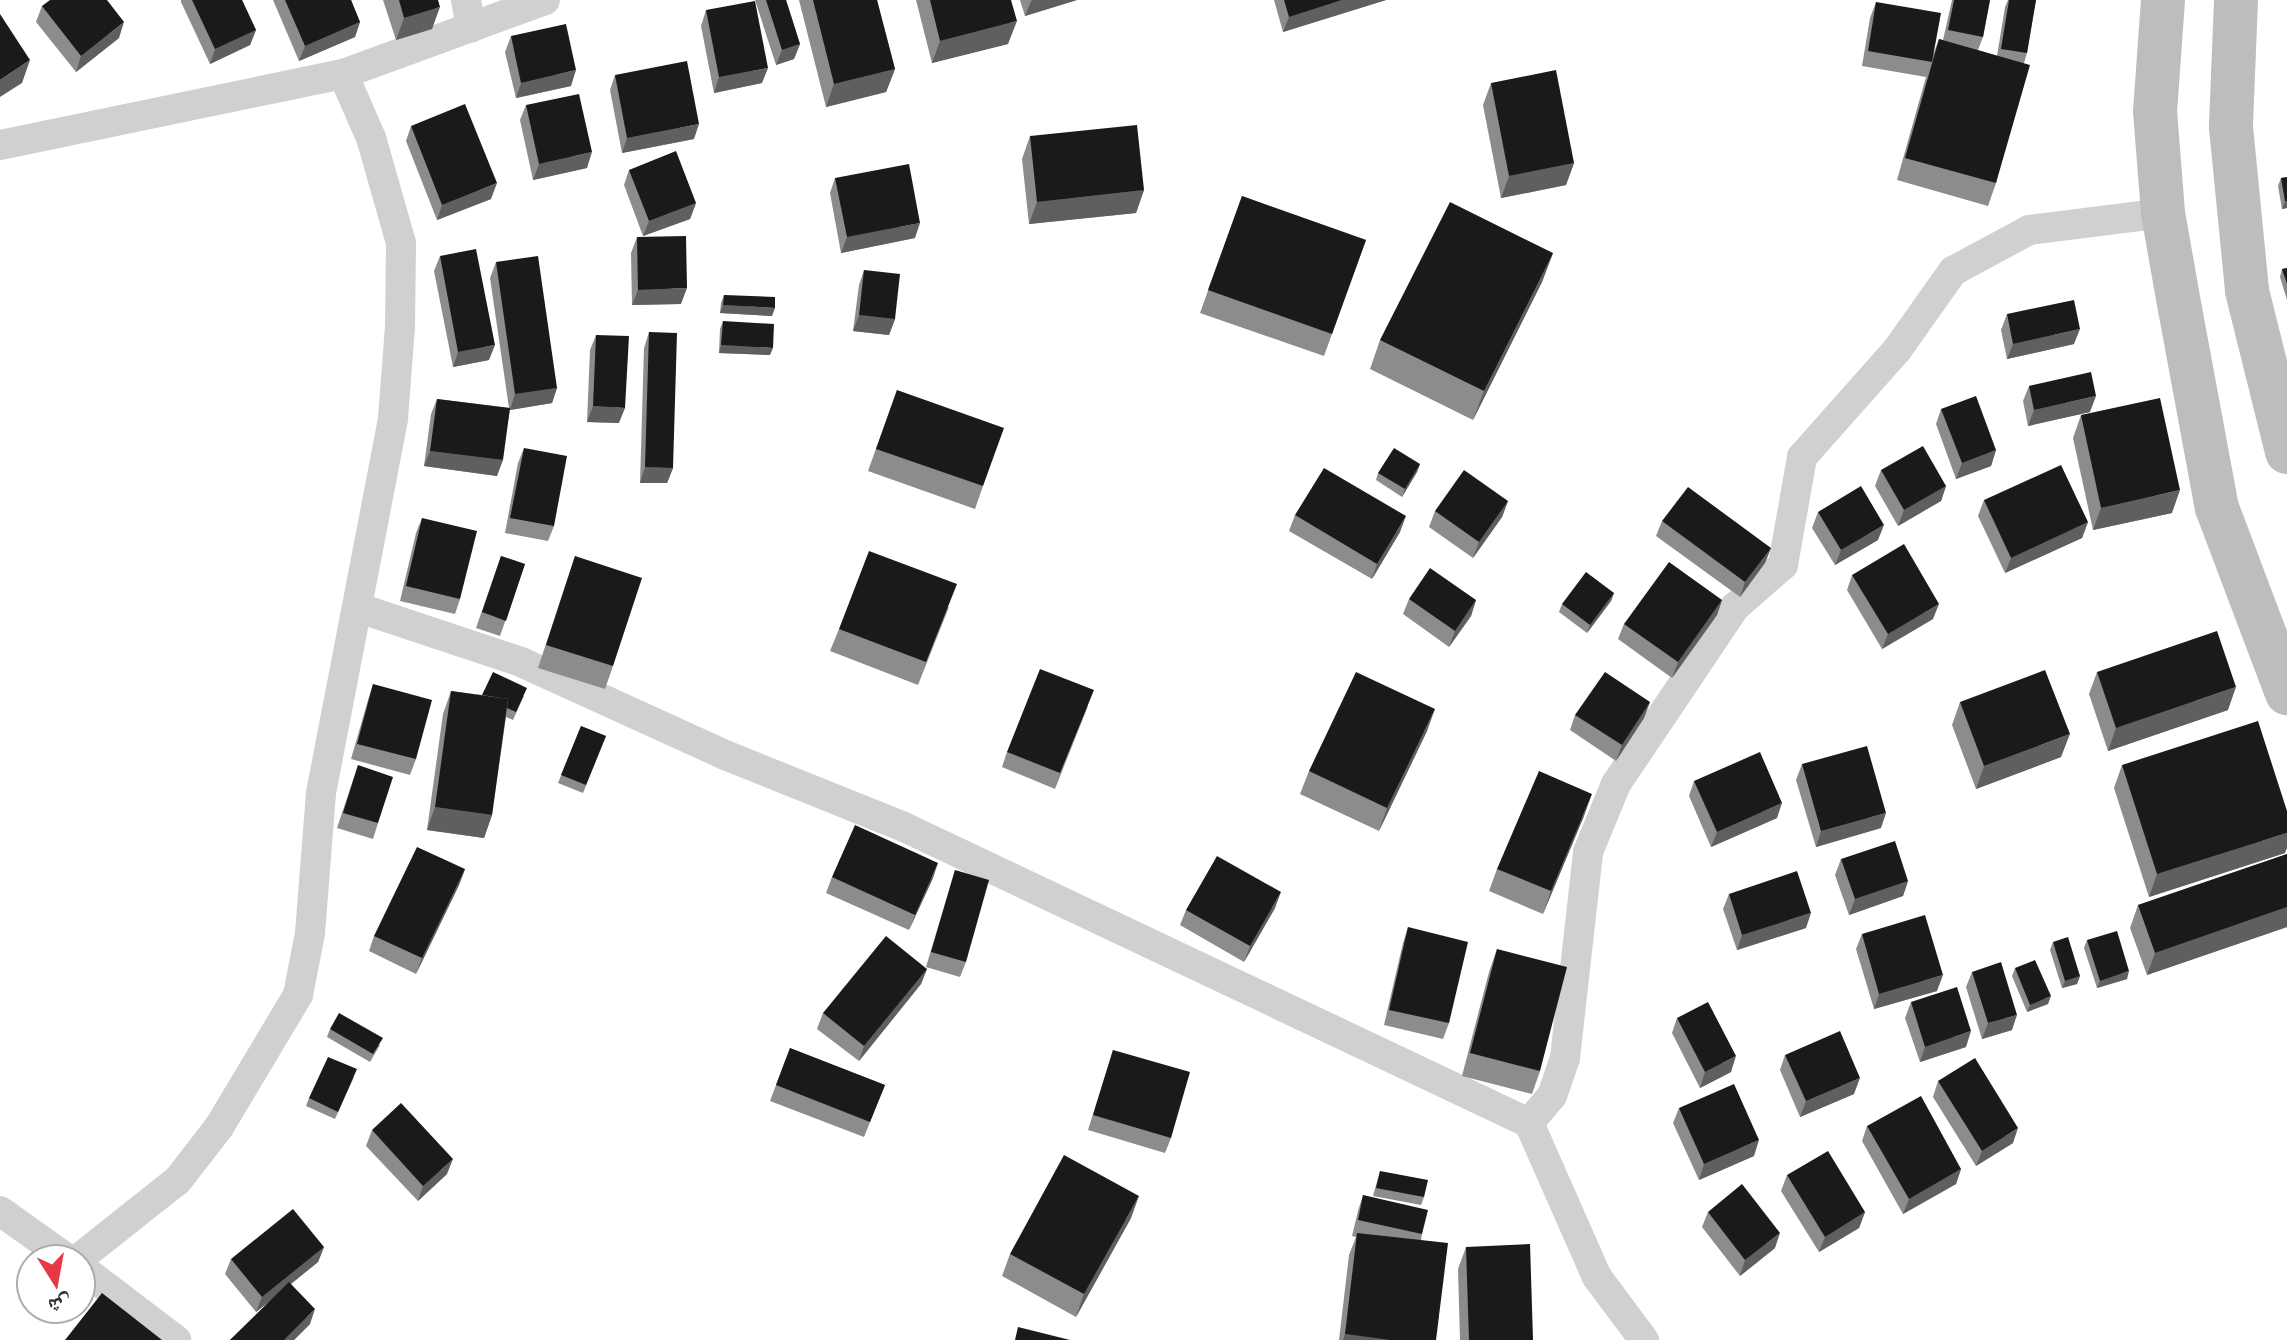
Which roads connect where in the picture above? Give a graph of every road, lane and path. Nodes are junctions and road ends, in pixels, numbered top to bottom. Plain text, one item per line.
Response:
1 (545, 0) edge
2 (2163, 0) edge
3 (2236, 0) edge
4 (468, 14) edge
5 (343, 74) junction
6 (0, 145) edge
7 (2163, 213) junction
8 (2287, 452) edge
9 (359, 608) junction
10 (2287, 693) edge
11 (1529, 1123) junction
12 (0, 1211) edge
13 (46, 1244) edge
14 (96, 1245) edge
15 (96, 1279) edge
16 (176, 1340) edge
17 (1644, 1340) edge

1 - 4 street
2 - 7 street
3 - 8 street
4 - 5 street
5 - 6 street
5 - 9 street
7 - 10 street
7 - 11 street
9 - 11 street
9 - 14 street
11 - 17 street
12 - 13 street
15 - 16 street

